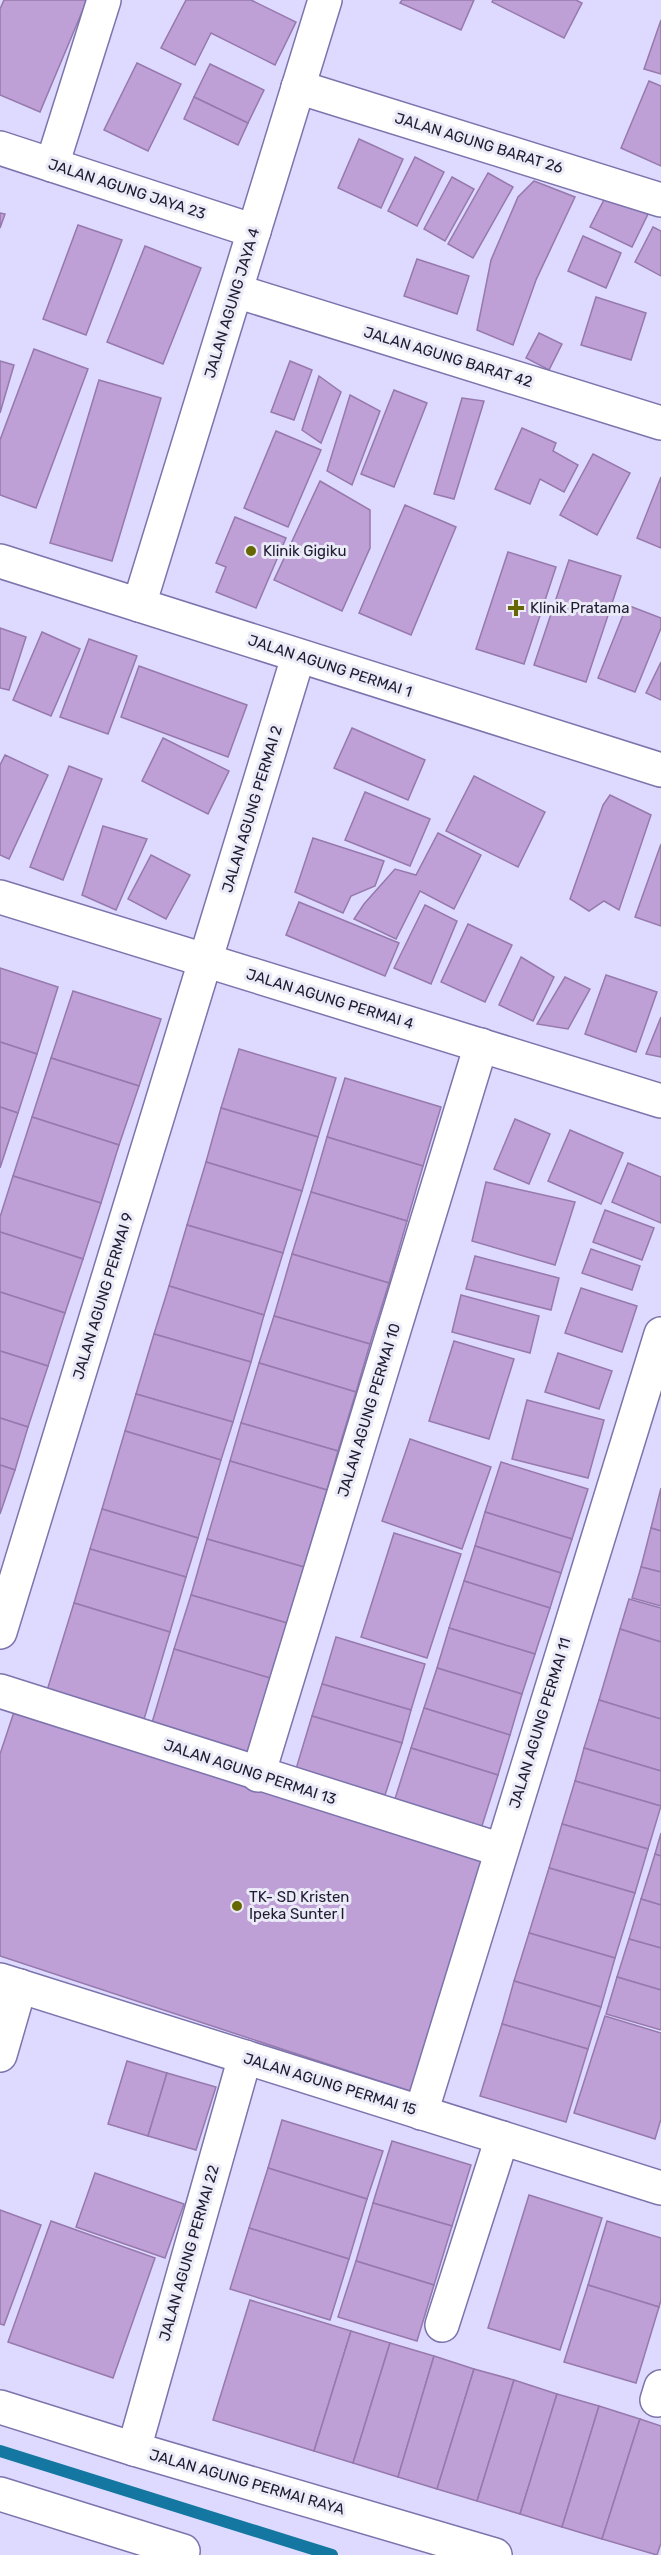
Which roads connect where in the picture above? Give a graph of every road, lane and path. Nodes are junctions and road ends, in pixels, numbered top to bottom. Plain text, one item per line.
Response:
1 (104, 0) edge
2 (325, 0) edge
3 (298, 87) junction
4 (0, 148) edge
5 (52, 165) junction
6 (661, 200) edge
7 (254, 231) junction
8 (236, 291) junction
9 (661, 423) edge
10 (0, 561) edge
11 (139, 605) junction
12 (298, 657) junction
13 (661, 770) edge
14 (0, 897) edge
15 (207, 961) junction
16 (481, 1046) junction
17 (661, 1101) edge
18 (661, 1334) edge
19 (0, 1632) edge
20 (0, 1691) edge
21 (258, 1774) junction
22 (501, 1850) junction
23 (10, 1983) edge
24 (0, 2055) edge
25 (245, 2057) junction
26 (421, 2113) junction
27 (502, 2138) junction
28 (661, 2188) edge
29 (442, 2325) dead end
30 (0, 2407) edge
31 (134, 2449) junction
32 (0, 2494) edge
33 (116, 2543) edge
34 (182, 2553) edge
35 (495, 2555) edge

1 - 5 street
2 - 3 street, JALAN AGUNG JAYA 4
3 - 6 street, JALAN AGUNG BARAT 26
3 - 7 street, JALAN AGUNG JAYA 4
4 - 5 street, JALAN AGUNG JAYA 23
5 - 7 street, JALAN AGUNG JAYA 23
7 - 8 street, JALAN AGUNG JAYA 4
8 - 9 street, JALAN AGUNG BARAT 42
8 - 11 street, JALAN AGUNG JAYA 4
10 - 11 street, JALAN AGUNG PERMAI 1
11 - 12 street, JALAN AGUNG PERMAI 1
12 - 13 street, JALAN AGUNG PERMAI 1
12 - 15 street, JALAN AGUNG PERMAI 2
14 - 15 street, JALAN AGUNG PERMAI 4
15 - 16 street, JALAN AGUNG PERMAI 4
15 - 19 street, JALAN AGUNG PERMAI 9
16 - 17 street, JALAN AGUNG PERMAI 4
16 - 21 street, JALAN AGUNG PERMAI 10
18 - 22 street, JALAN AGUNG PERMAI 11
20 - 21 street, JALAN AGUNG PERMAI 13
21 - 22 street, JALAN AGUNG PERMAI 13
22 - 26 street, JALAN AGUNG PERMAI 11
23 - 24 street
23 - 25 street, JALAN AGUNG PERMAI 15
25 - 26 street, JALAN AGUNG PERMAI 15
25 - 31 street, JALAN AGUNG PERMAI 22
26 - 27 street, JALAN AGUNG PERMAI 15
27 - 28 street, JALAN AGUNG PERMAI 15
27 - 29 street
30 - 31 street, JALAN AGUNG PERMAI RAYA
31 - 35 street, JALAN AGUNG PERMAI RAYA
32 - 33 street
33 - 34 street

